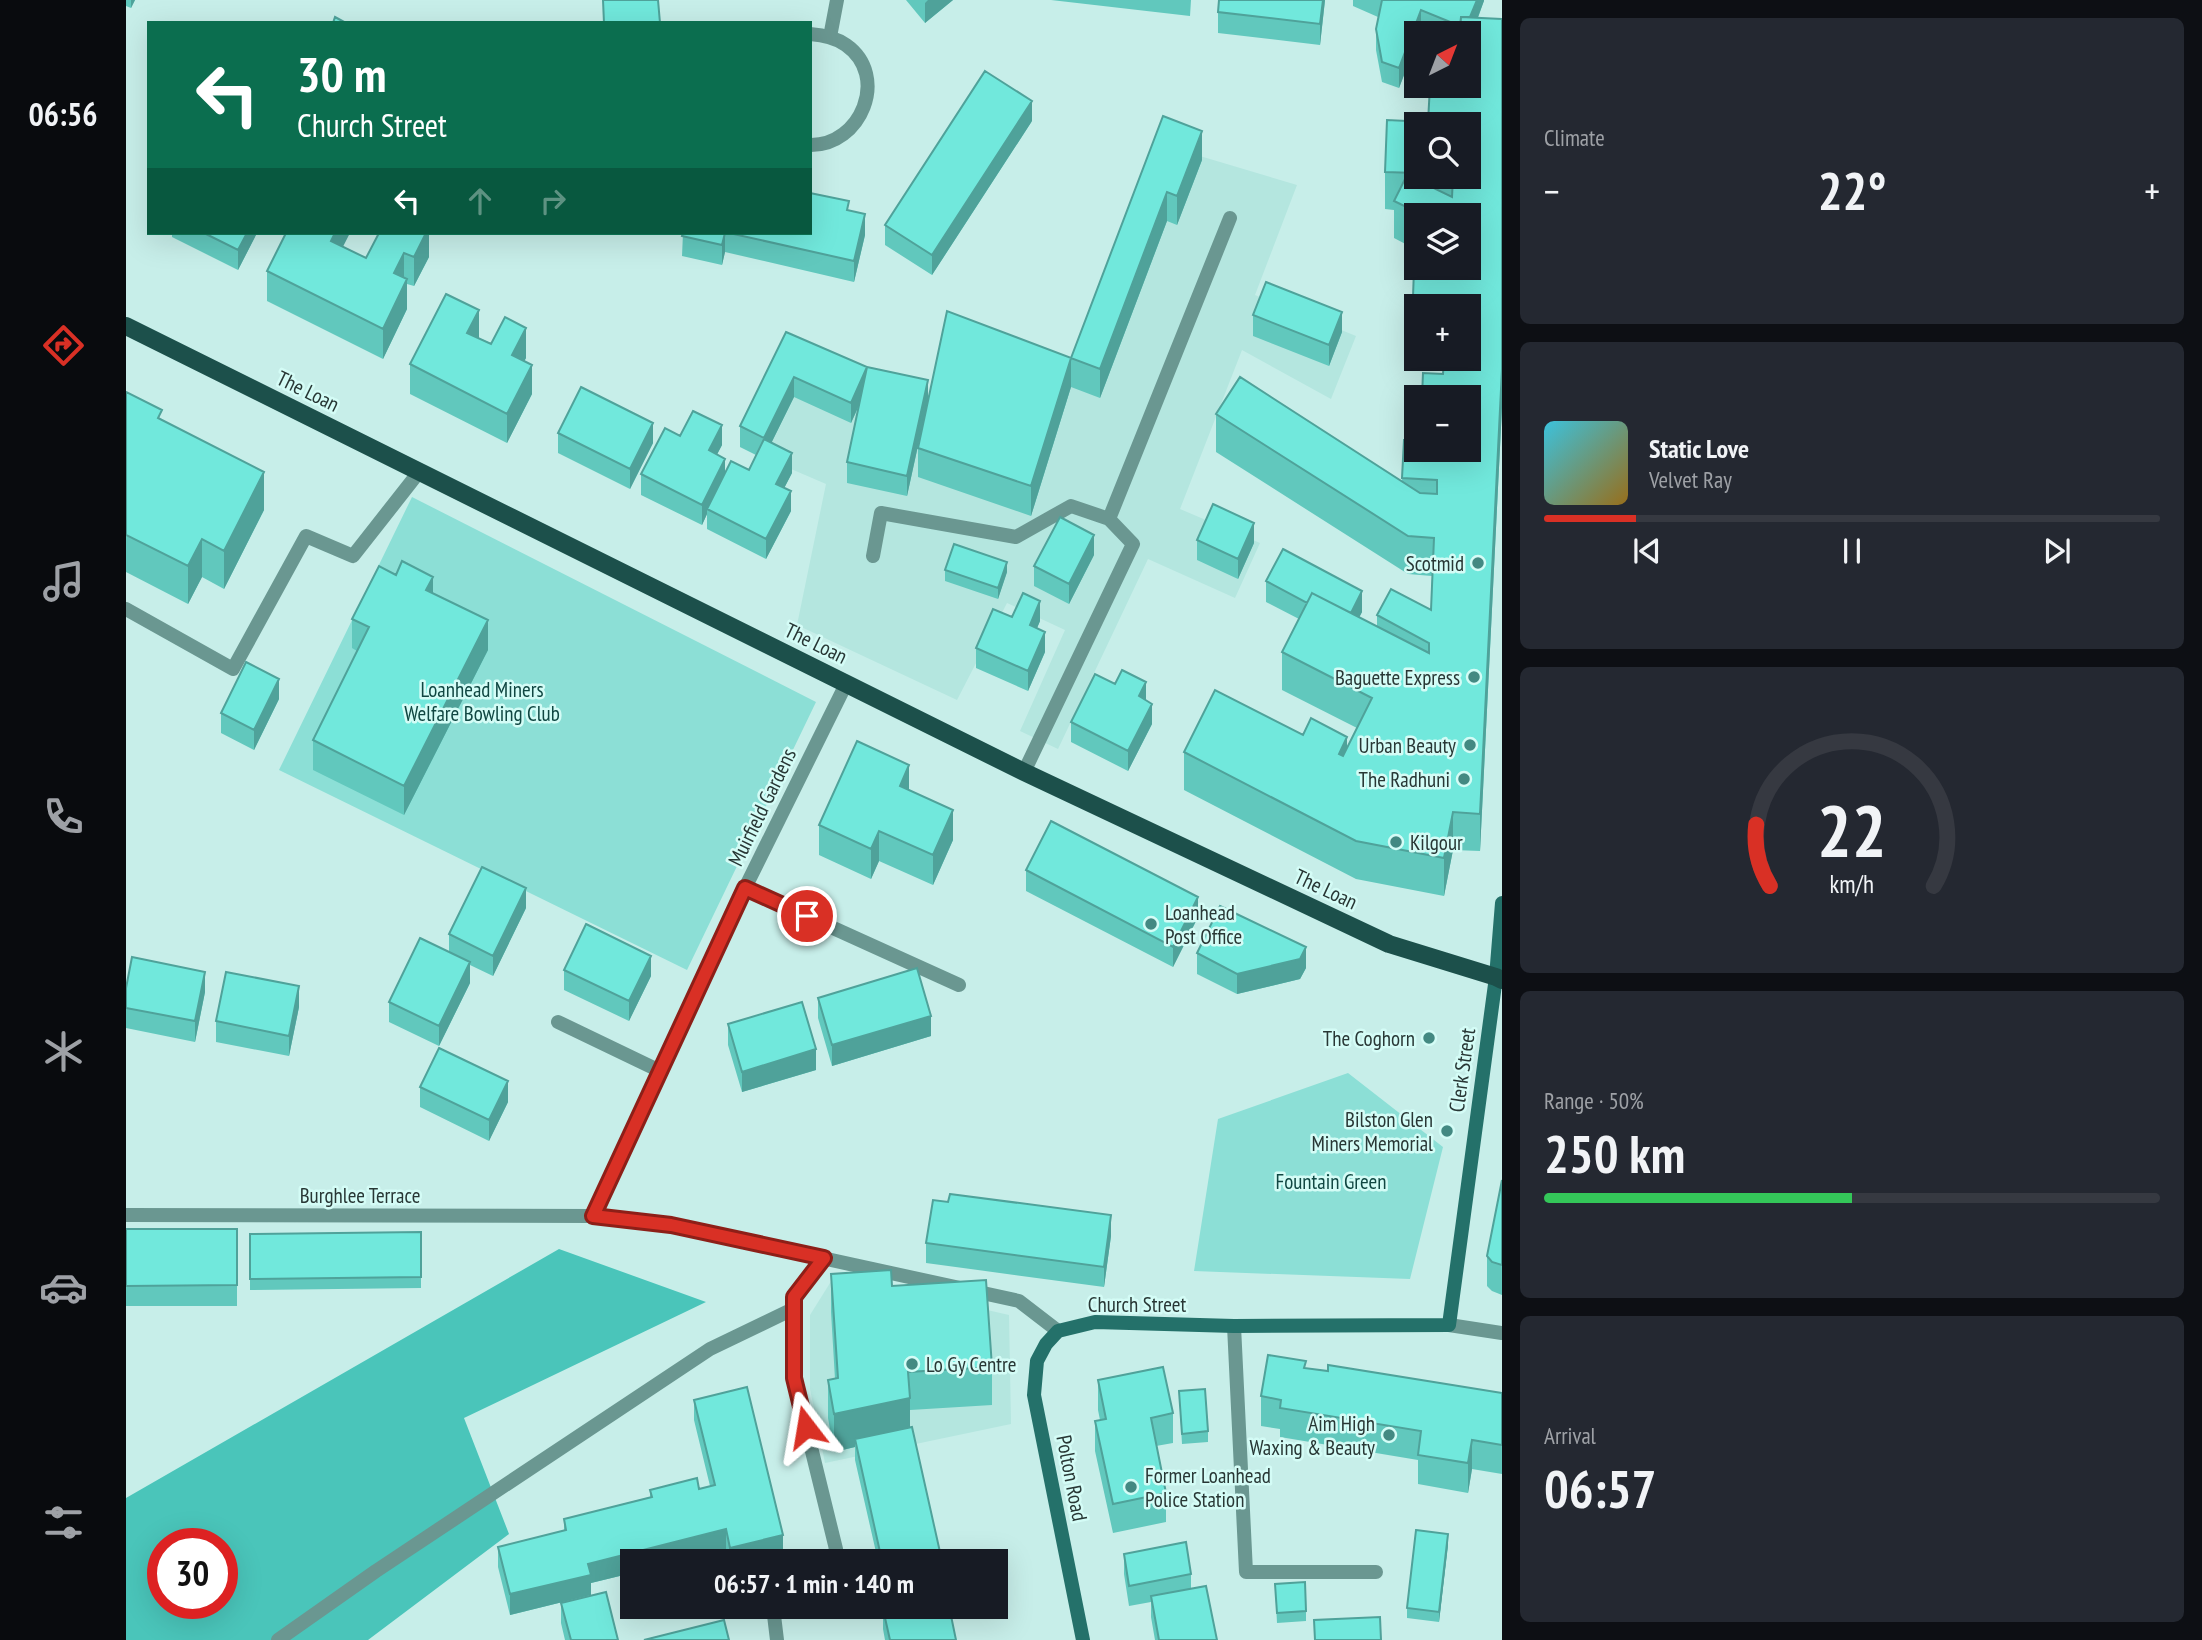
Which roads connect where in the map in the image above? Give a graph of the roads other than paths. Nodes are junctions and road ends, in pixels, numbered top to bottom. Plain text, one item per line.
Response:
1 (836, 0) edge
2 (812, 33) edge
3 (830, 37) junction
4 (812, 145) edge
5 (1230, 218) dead end
6 (126, 326) edge
7 (419, 472) junction
8 (1109, 519) junction
9 (873, 556) dead end
10 (126, 609) edge
11 (846, 684) junction
12 (1024, 772) junction
13 (745, 888) junction
14 (1502, 903) edge
15 (1499, 979) edge
16 (960, 985) dead end
17 (558, 1022) dead end
18 (660, 1071) junction
19 (126, 1215) edge
20 (593, 1216) junction
21 (824, 1258) junction
22 (793, 1309) junction
23 (1448, 1325) junction
24 (1234, 1326) junction
25 (1058, 1331) junction
26 (1502, 1333) edge
27 (835, 1549) edge
28 (1376, 1572) dead end
29 (776, 1619) edge
30 (278, 1640) edge
31 (777, 1640) edge
32 (1083, 1640) edge

1 - 3 street
2 - 3 street
3 - 4 street
5 - 8 street
6 - 7 main road, The Loan
7 - 10 street
7 - 11 main road, The Loan
8 - 9 street
8 - 12 street
11 - 12 main road, The Loan
11 - 13 street, Muirfield Gardens
12 - 15 main road, The Loan
13 - 16 street
13 - 18 street, Muirfield Gardens
14 - 15 street, Clerk Street
15 - 23 street, Clerk Street
17 - 18 street
18 - 20 street, Muirfield Gardens
19 - 20 street, Burghlee Terrace
20 - 21 street
21 - 22 street
21 - 25 street
22 - 27 street
22 - 30 street
23 - 24 street, Church Street
23 - 26 street
24 - 25 street, Church Street
24 - 28 street
25 - 32 street, Polton Road
29 - 31 street

